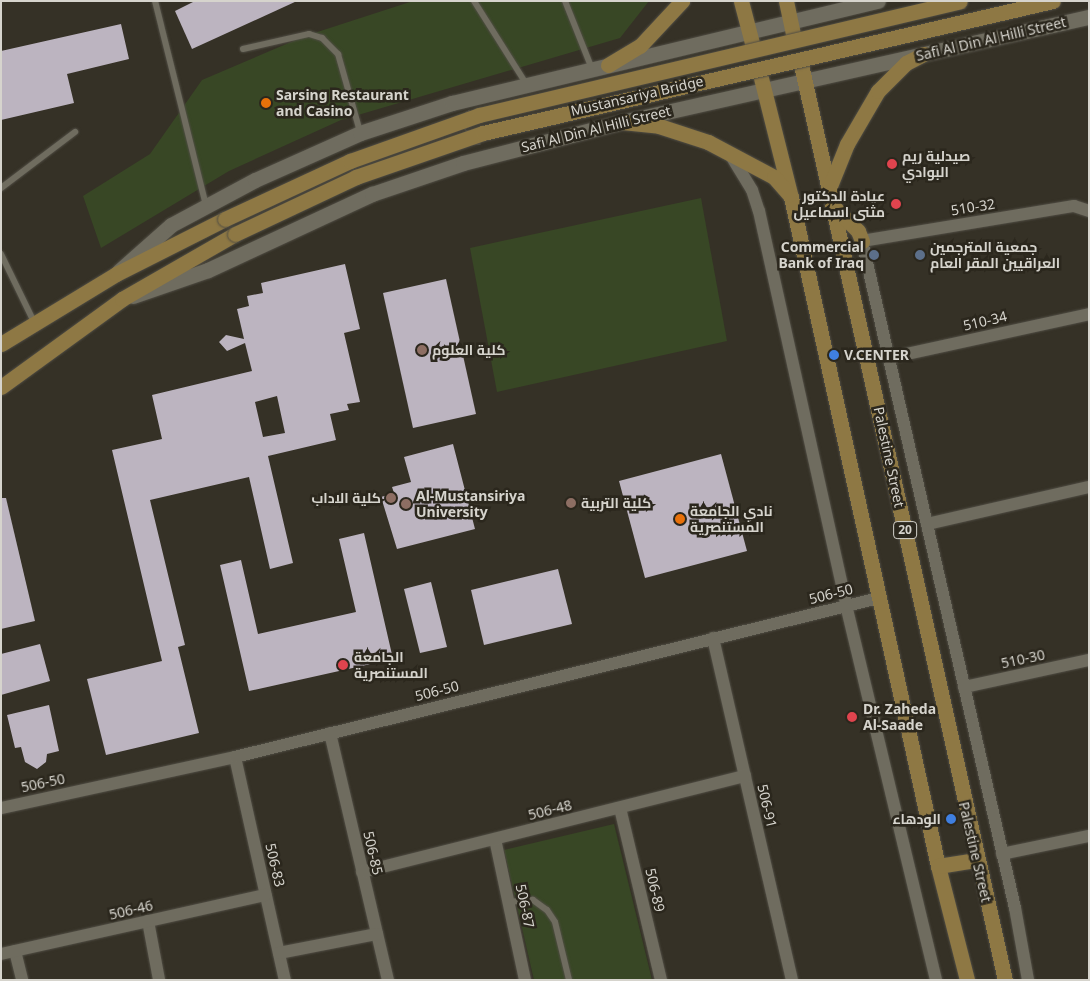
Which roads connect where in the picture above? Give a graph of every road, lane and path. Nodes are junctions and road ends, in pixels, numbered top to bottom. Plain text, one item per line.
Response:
1 (154, 1) edge
2 (474, 1) edge
3 (565, 1) edge
4 (741, 1) edge
5 (786, 1) edge
6 (878, 1) edge
7 (960, 1) edge
8 (1053, 1) edge
9 (680, 3) edge
10 (1089, 17) edge
11 (792, 27) junction
12 (750, 36) junction
13 (243, 50) dead end
14 (924, 54) junction
15 (608, 65) junction
16 (592, 69) junction
17 (803, 74) junction
18 (762, 84) junction
19 (527, 85) junction
20 (446, 105) junction
21 (463, 113) tunnel mouth
22 (622, 122) junction
23 (75, 132) dead end
24 (360, 133) junction
25 (473, 149) tunnel mouth
26 (729, 152) junction
27 (463, 163) junction
28 (830, 187) junction
29 (1, 188) edge
30 (791, 197) junction
31 (206, 206) junction
32 (834, 207) junction
33 (1089, 210) edge
34 (235, 234) joint
35 (862, 241) junction
36 (1, 254) edge
37 (116, 274) junction
38 (122, 299) junction
39 (1089, 314) edge
40 (35, 323) junction
41 (1, 344) edge
42 (888, 358) junction
43 (1, 387) edge
44 (1089, 487) edge
45 (927, 524) junction
46 (879, 598) junction
47 (846, 605) junction
48 (713, 638) junction
49 (1089, 660) edge
50 (964, 687) junction
51 (330, 733) junction
52 (235, 757) junction
53 (745, 776) junction
54 (1, 808) edge
55 (620, 808) junction
56 (1089, 836) edge
57 (495, 839) junction
58 (1002, 854) junction
59 (977, 860) junction
60 (938, 866) junction
61 (362, 872) junction
62 (266, 895) junction
63 (508, 902) junction
64 (148, 922) junction
65 (377, 934) junction
66 (15, 951) junction
67 (279, 953) junction
68 (1, 954) edge
69 (22, 980) edge
70 (159, 980) edge
71 (285, 980) edge
72 (388, 980) edge
73 (525, 980) edge
74 (570, 980) edge
75 (661, 980) edge
76 (792, 980) edge
77 (936, 980) edge
78 (966, 980) edge
79 (1005, 980) edge
80 (1028, 980) edge

1 - 31 lane
2 - 19 lane
3 - 16 lane
4 - 12 main road
5 - 11 main road
6 - 11 street
7 - 37 main road, Mustansariya Bridge, bridge
8 - 34 main road, Mustansariya Bridge, bridge
9 - 15 main road
10 - 14 street, Safi Al Din Al Hilli Street
11 - 12 street
12 - 15 street
13 - 24 lane
14 - 17 street, Safi Al Din Al Hilli Street
14 - 28 main road
15 - 16 street
16 - 19 street
17 - 18 street, Safi Al Din Al Hilli Street
17 - 28 main road, Palestine Street / 20
18 - 22 street, Safi Al Din Al Hilli Street
18 - 30 main road
19 - 20 street
20 - 21 street
20 - 24 street
22 - 26 main road
22 - 27 street, Safi Al Din Al Hilli Street
23 - 29 lane
24 - 31 street
25 - 27 street
26 - 30 main road
26 - 47 street
27 - 38 street, Safi Al Din Al Hilli Street
28 - 32 main road, Palestine Street / 20
30 - 46 main road
31 - 37 street
32 - 35 main road
32 - 59 main road, Palestine Street / 20
33 - 35 street, 510-32
34 - 38 main road, Safi Al Din Al Hilli Street
35 - 42 street
36 - 40 lane
37 - 40 main road
38 - 43 main road, Safi Al Din Al Hilli Street
39 - 42 street, 510-34
40 - 41 main road
42 - 45 street
44 - 45 street
45 - 50 street
46 - 47 street, 506-50
46 - 60 main road
47 - 48 street, 506-50
47 - 77 street
48 - 51 street, 506-50
48 - 53 street, 506-91
49 - 50 street, 510-30
50 - 58 street
51 - 52 street, 506-50
51 - 61 street, 506-85
52 - 54 street, 506-50
52 - 62 street, 506-83
53 - 55 street, 506-48
53 - 76 street, 506-91
55 - 57 street, 506-48
55 - 75 street, 506-89
56 - 58 street
57 - 61 street, 506-48
57 - 63 street, 506-87
58 - 80 street
59 - 60 main road
59 - 79 main road, Palestine Street / 20
60 - 78 main road
61 - 65 street, 506-85
62 - 64 street, 506-46
62 - 67 street, 506-83
63 - 73 street, 506-87
63 - 74 lane
64 - 66 street, 506-46
64 - 70 street
65 - 67 street
65 - 72 street, 506-85
66 - 68 street, 506-46
66 - 69 street
67 - 71 street, 506-83

